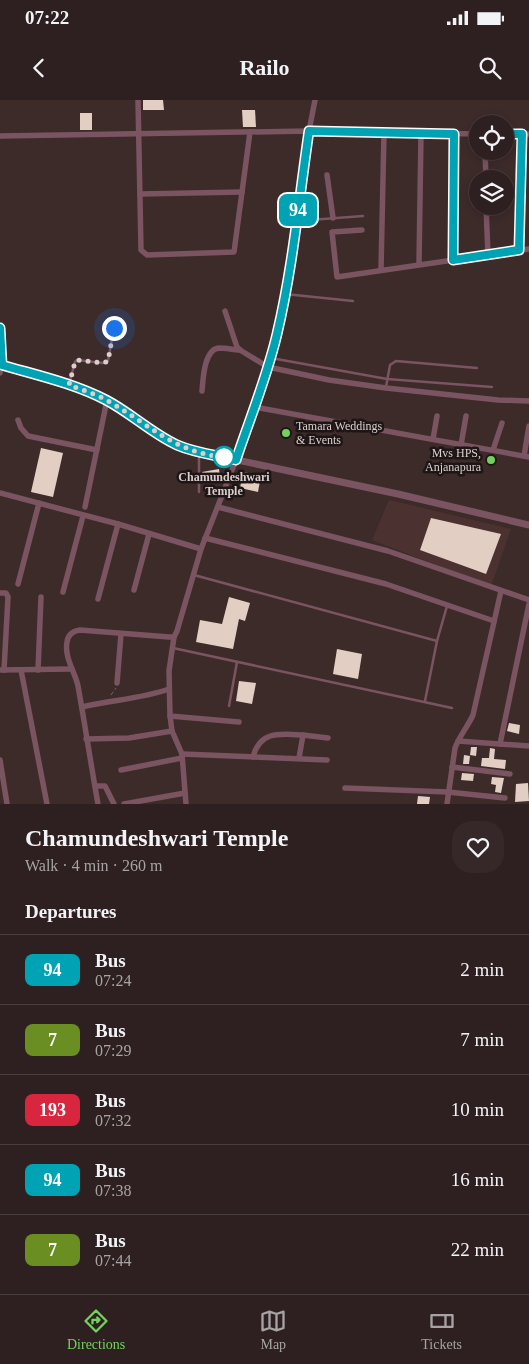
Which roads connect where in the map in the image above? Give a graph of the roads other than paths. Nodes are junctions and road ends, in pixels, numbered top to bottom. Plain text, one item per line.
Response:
1 (138, 100) edge
2 (315, 100) edge
3 (309, 131) junction
4 (250, 132) junction
5 (138, 133) junction
6 (384, 133) junction
7 (421, 134) junction
8 (454, 134) junction
9 (469, 134) edge
10 (514, 134) edge
11 (522, 134) junction
12 (529, 134) edge
13 (0, 136) edge
14 (327, 175) dead end
15 (242, 192) junction
16 (140, 194) junction
17 (486, 215) edge
18 (363, 216) dead end
19 (333, 218) junction
20 (296, 222) junction
21 (362, 230) dead end
22 (529, 249) edge
23 (519, 250) junction
24 (488, 255) junction
25 (453, 260) junction
26 (419, 264) junction
27 (381, 270) junction
28 (285, 294) junction
29 (353, 301) dead end
30 (225, 311) dead end
31 (0, 328) edge
32 (114, 328) dead end
33 (240, 350) junction
34 (270, 358) junction
35 (1, 364) edge
36 (268, 367) junction
37 (477, 368) dead end
38 (0, 373) edge
39 (387, 378) junction
40 (69, 385) junction
41 (492, 386) dead end
42 (386, 388) junction
43 (202, 391) dead end
44 (107, 400) junction
45 (529, 401) edge
46 (254, 407) junction
47 (437, 416) dead end
48 (466, 416) dead end
49 (18, 420) dead end
50 (502, 422) dead end
51 (529, 426) edge
52 (433, 440) junction
53 (461, 444) junction
54 (97, 450) junction
55 (493, 450) junction
56 (199, 452) junction
57 (526, 456) edge
58 (236, 460) junction
59 (200, 492) dead end
60 (0, 493) edge
61 (39, 503) junction
62 (218, 506) junction
63 (85, 507) dead end
64 (83, 516) junction
65 (118, 524) junction
66 (529, 525) edge
67 (149, 534) junction
68 (205, 538) junction
69 (201, 549) junction
70 (193, 574) junction
71 (18, 584) dead end
72 (134, 590) dead end
73 (501, 591) junction
74 (0, 592) edge
75 (63, 592) dead end
76 (41, 597) dead end
77 (98, 599) dead end
78 (529, 602) edge
79 (447, 605) junction
80 (494, 621) junction
81 (3, 625) edge
82 (121, 634) junction
83 (174, 636) junction
84 (437, 641) junction
85 (171, 648) junction
86 (237, 662) junction
87 (72, 669) junction
88 (2, 670) edge
89 (21, 670) junction
90 (38, 670) junction
91 (117, 683) road end
92 (169, 689) junction
93 (425, 701) junction
94 (229, 706) dead end
95 (82, 707) junction
96 (452, 708) dead end
97 (170, 716) junction
98 (239, 722) dead end
99 (172, 731) junction
100 (303, 735) junction
101 (328, 738) dead end
102 (86, 739) junction
103 (458, 741) junction
104 (500, 744) junction
105 (529, 746) edge
106 (182, 756) junction
107 (253, 756) junction
108 (299, 758) junction
109 (0, 760) edge
110 (327, 760) dead end
111 (452, 767) junction
112 (120, 770) dead end
113 (510, 774) dead end
114 (94, 786) junction
115 (345, 788) dead end
116 (448, 792) junction
117 (185, 793) junction
118 (483, 796) junction
119 (505, 798) dead end
120 (148, 802) edge
121 (8, 804) edge
122 (46, 804) edge
123 (98, 804) edge
124 (114, 804) edge
125 (124, 804) edge
126 (186, 804) edge
127 (447, 804) edge
128 (482, 804) edge

1 - 5 street
2 - 3 street
3 - 4 street
3 - 6 street
3 - 20 street
4 - 5 street
4 - 15 street
5 - 13 street
5 - 16 street
6 - 7 street
6 - 27 street
7 - 8 street
7 - 26 street
8 - 9 street
8 - 25 street
10 - 11 street
11 - 12 street
11 - 23 street
14 - 19 street
15 - 16 street
15 - 16 street
17 - 24 street
18 - 19 lane
19 - 20 lane
20 - 28 street
21 - 27 street
22 - 23 street
23 - 24 street
24 - 25 street
25 - 26 street
26 - 27 street
28 - 29 lane
28 - 34 street
30 - 33 street
31 - 35 street
32 - 40 lane
33 - 36 street
33 - 43 street
34 - 36 street
34 - 39 lane
35 - 38 street
35 - 40 street
36 - 42 street
36 - 46 street
37 - 39 lane
39 - 41 lane
39 - 42 lane
40 - 44 street
42 - 45 street
44 - 54 street
44 - 56 street
46 - 52 street
46 - 58 street
47 - 52 street
48 - 53 street
49 - 54 street
50 - 55 street
51 - 57 street
52 - 53 street
53 - 55 street
54 - 63 street
55 - 57 street
56 - 58 street
56 - 59 lane
58 - 62 street
58 - 66 street
60 - 61 street
61 - 64 street
61 - 71 street
62 - 68 street
62 - 73 street
64 - 65 street
64 - 75 street
65 - 67 street
65 - 77 street
67 - 69 street
67 - 72 street
68 - 69 street
68 - 79 street
69 - 70 street
70 - 83 street
70 - 84 lane
73 - 78 street
73 - 80 street
74 - 81 street
76 - 90 street
78 - 104 street
79 - 80 street
79 - 84 lane
80 - 103 street
81 - 88 street
82 - 83 street
82 - 87 street
82 - 91 street
83 - 85 street
84 - 93 lane
85 - 86 lane
85 - 92 street
86 - 93 lane
86 - 94 lane
87 - 90 street
87 - 95 street
88 - 89 street
89 - 90 street
89 - 122 street
92 - 95 street
92 - 97 street
93 - 96 lane
95 - 102 street
97 - 98 street
97 - 99 street
99 - 102 street
99 - 106 street
100 - 101 street
100 - 107 street
100 - 108 street
102 - 114 street
103 - 104 street
103 - 111 street
104 - 105 street
106 - 107 street
106 - 112 street
106 - 117 street
107 - 108 street
108 - 110 street
109 - 121 street
111 - 113 street
111 - 116 street
114 - 123 street
114 - 124 street
115 - 116 street
116 - 118 street
116 - 127 street
117 - 120 street
117 - 126 street
118 - 119 street
118 - 128 street
120 - 125 street

